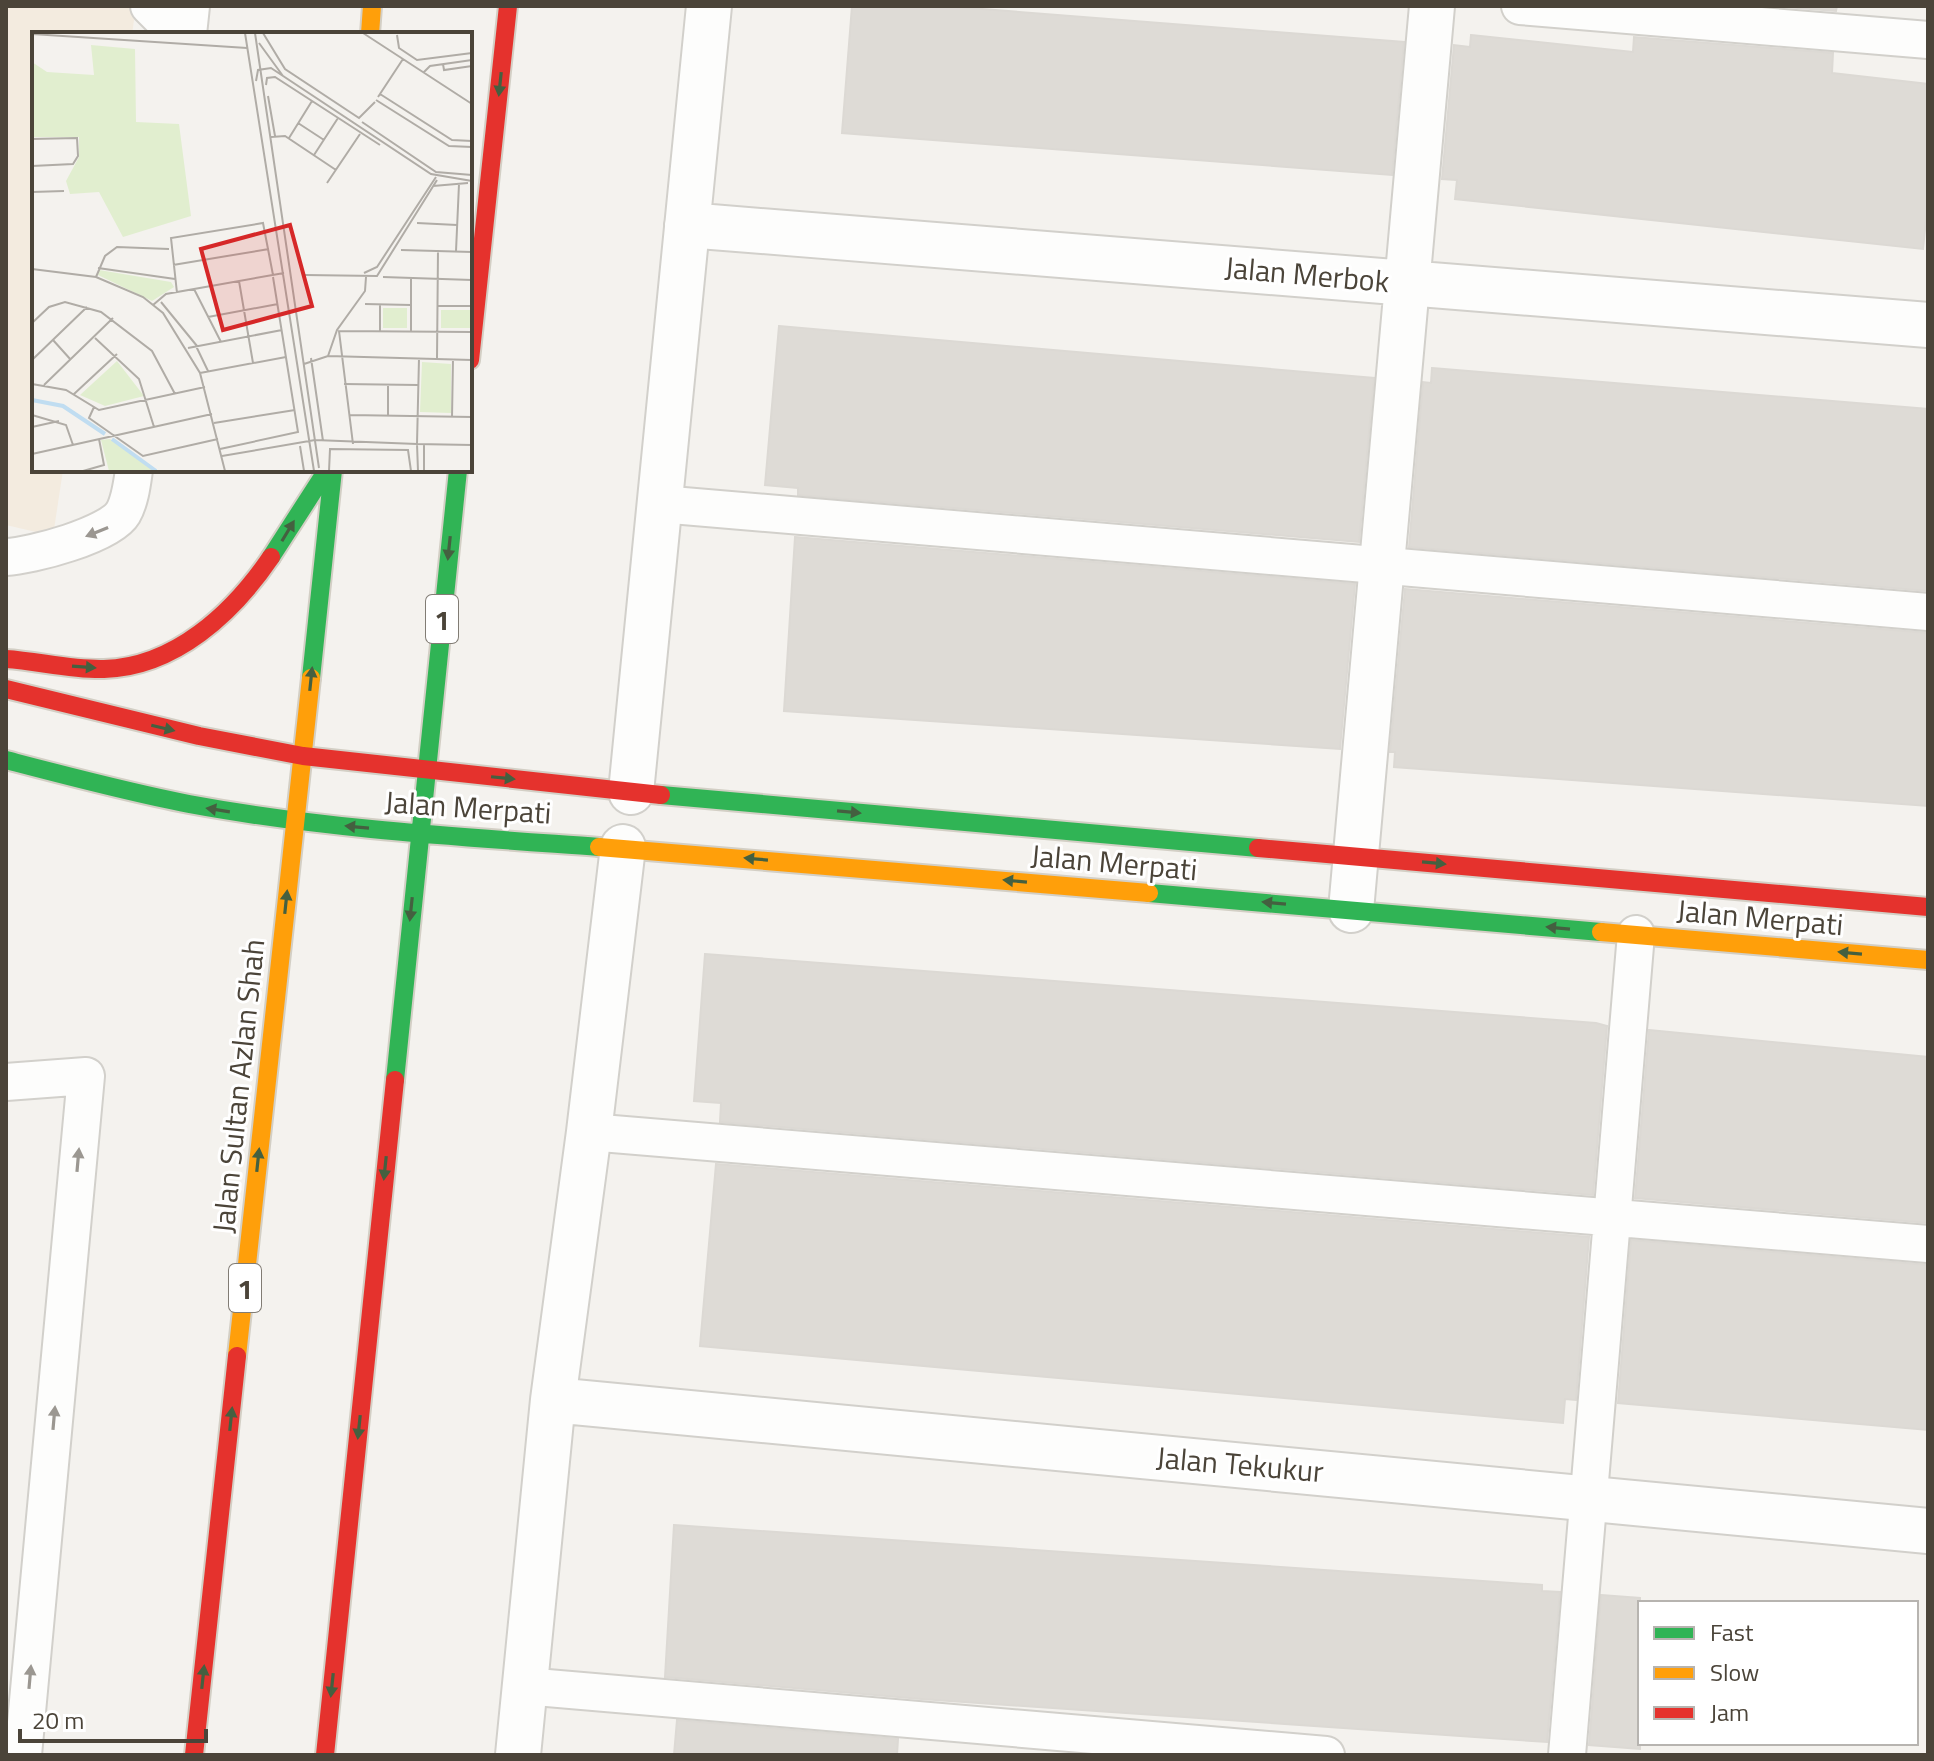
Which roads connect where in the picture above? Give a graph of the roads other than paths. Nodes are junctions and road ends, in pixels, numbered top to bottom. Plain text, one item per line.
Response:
1 (149, 6) edge
2 (191, 6) edge
3 (372, 6) edge
4 (508, 6) edge
5 (709, 6) edge
6 (1432, 6) edge
7 (1520, 6) edge
8 (175, 32) edge
9 (188, 32) edge
10 (370, 32) edge
11 (1928, 40) edge
12 (687, 225) junction
13 (1408, 282) junction
14 (1928, 325) edge
15 (472, 341) edge
16 (134, 472) edge
17 (329, 472) edge
18 (330, 472) edge
19 (458, 472) edge
20 (660, 504) junction
21 (6, 557) edge
22 (1382, 565) junction
23 (1928, 612) edge
24 (6, 659) edge
25 (6, 689) edge
26 (303, 756) junction
27 (6, 760) edge
28 (425, 769) junction
29 (631, 792) junction
30 (295, 822) junction
31 (419, 832) junction
32 (623, 847) junction
33 (1356, 856) junction
34 (1641, 882) junction
35 (1928, 907) edge
36 (1351, 910) junction
37 (1636, 934) junction
38 (1928, 960) edge
39 (6, 1082) edge
40 (589, 1132) junction
41 (1612, 1217) junction
42 (1928, 1244) edge
43 (553, 1400) junction
44 (1588, 1497) junction
45 (1928, 1531) edge
46 (524, 1686) junction
47 (23, 1755) edge
48 (194, 1755) edge
49 (325, 1755) edge
50 (518, 1755) edge
51 (1326, 1755) edge
52 (1567, 1755) edge

1 - 8 lane
2 - 9 lane
3 - 10 main road
4 -> 15 main road
5 - 12 street
6 - 13 street
7 - 11 lane
12 - 13 street, Jalan Merbok
12 - 20 street
13 - 14 street, Jalan Merbok
13 - 22 street
16 -> 21 lane
24 -> 17 main road
26 -> 18 main road, Jalan Sultan Azlan Shah / 1
19 -> 28 main road, 1
20 - 22 lane
20 - 29 street
22 - 23 lane
22 - 33 street
25 -> 26 main road, Jalan Merpati
26 - 28 main road, Jalan Merpati
26 - 30 main road, Jalan Sultan Azlan Shah / 1
30 -> 27 main road, Jalan Merpati
28 -> 29 main road, Jalan Merpati
28 - 31 main road, 1
29 -> 33 main road, Jalan Merpati
31 -> 30 main road, Jalan Merpati
48 -> 30 main road, Jalan Sultan Azlan Shah / 1
31 - 32 main road, Jalan Merpati
31 -> 49 main road, 1
36 -> 32 main road, Jalan Merpati
32 - 40 street
33 -> 34 main road, Jalan Merpati
33 - 36 street
34 - 35 main road, Jalan Merpati
34 - 37 street
37 -> 36 main road, Jalan Merpati
38 -> 37 main road, Jalan Merpati
37 - 41 lane
47 -> 39 lane
40 - 41 lane
40 - 43 street
41 - 42 lane
41 - 44 lane
43 - 44 street, Jalan Tekukur
43 - 46 street
44 - 45 street, Jalan Tekukur
44 - 52 lane
46 - 50 street
46 - 51 lane

